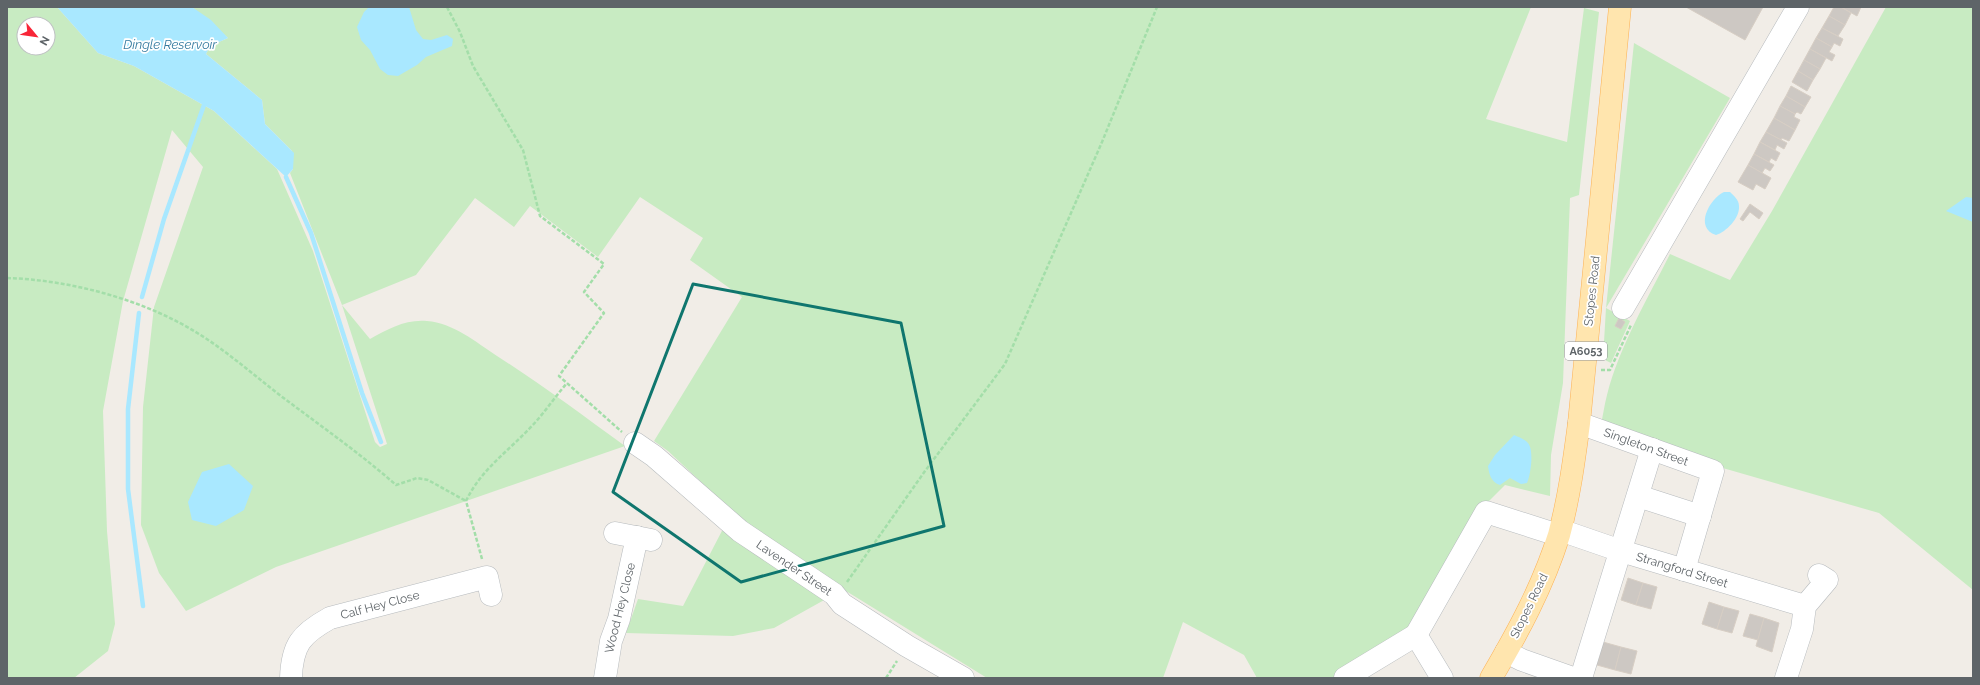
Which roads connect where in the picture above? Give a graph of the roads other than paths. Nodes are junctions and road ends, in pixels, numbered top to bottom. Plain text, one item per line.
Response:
1 (1620, 7) edge
2 (1798, 7) edge
3 (1623, 308) road end
4 (1579, 423) junction
5 (635, 443) road end
6 (1652, 449) junction
7 (1638, 496) junction
8 (1700, 516) junction
9 (616, 533) dead end
10 (1559, 533) junction
11 (1621, 551) junction
12 (1684, 570) junction
13 (1819, 575) dead end
14 (489, 586) road end
15 (1805, 606) junction
16 (1416, 636) junction
17 (1506, 652) junction
18 (291, 678) edge
19 (605, 678) edge
20 (963, 678) edge
21 (1345, 678) edge
22 (1442, 678) edge
23 (1491, 678) edge
24 (1572, 678) edge
25 (1786, 678) edge

1 - 4 main road, Stopes Road / A6053
2 - 3 street
4 - 6 street, Singleton Street
4 - 10 main road, Stopes Road / A6053
5 - 20 street, Lavender Street
6 - 7 street
6 - 8 street, Singleton Street
7 - 8 street
7 - 11 street
8 - 12 street
9 - 19 street, Wood Hey Close
10 - 11 street, Strangford Street
10 - 16 street, Strangford Street
10 - 17 main road, Stopes Road / A6053
11 - 12 street, Strangford Street
11 - 24 street
12 - 15 street, Strangford Street
13 - 15 street
14 - 18 street, Calf Hey Close
15 - 25 street
16 - 21 street
16 - 22 street
17 - 23 main road, Stopes Road / A6053
17 - 24 street

